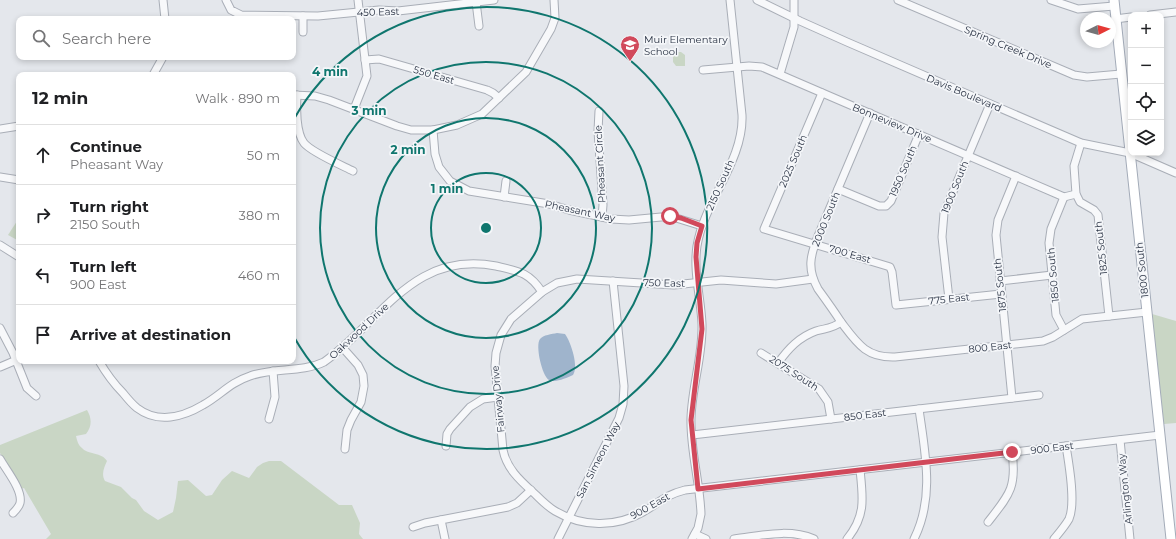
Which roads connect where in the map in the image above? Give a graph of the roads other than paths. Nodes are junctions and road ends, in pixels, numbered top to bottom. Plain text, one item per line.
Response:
1 (163, 0) edge
2 (226, 0) edge
3 (358, 0) edge
4 (494, 0) edge
5 (554, 0) edge
6 (730, 0) edge
7 (757, 0) edge
8 (794, 0) edge
9 (898, 0) edge
10 (1051, 0) edge
11 (476, 2) junction
12 (1114, 3) edge
13 (360, 12) junction
14 (1176, 12) edge
15 (1164, 13) edge
16 (165, 16) edge
17 (303, 16) junction
18 (1128, 17) edge
19 (795, 19) junction
20 (1116, 19) joint
21 (479, 26) dead end
22 (303, 32) dead end
23 (162, 60) edge
24 (365, 60) junction
25 (737, 67) junction
26 (703, 70) dead end
27 (155, 72) edge
28 (780, 74) junction
29 (1121, 74) junction
30 (822, 93) junction
31 (296, 95) edge
32 (499, 98) junction
33 (990, 104) junction
34 (296, 105) edge
35 (354, 109) junction
36 (599, 111) dead end
37 (870, 113) junction
38 (16, 126) edge
39 (0, 128) edge
40 (433, 130) junction
41 (919, 134) junction
42 (1128, 135) edge
43 (1081, 143) junction
44 (1128, 152) edge
45 (968, 156) junction
46 (1130, 156) edge
47 (1137, 156) edge
48 (353, 171) dead end
49 (1176, 172) edge
50 (1016, 176) junction
51 (0, 177) edge
52 (16, 180) edge
53 (506, 181) dead end
54 (838, 189) junction
55 (1076, 194) junction
56 (504, 197) junction
57 (1064, 197) junction
58 (602, 217) junction
59 (702, 226) junction
60 (764, 229) joint
61 (815, 244) junction
62 (0, 245) edge
63 (16, 255) edge
64 (1052, 275) junction
65 (813, 279) junction
66 (613, 281) junction
67 (1000, 281) junction
68 (698, 283) junction
69 (542, 292) junction
70 (1001, 294) junction
71 (949, 299) junction
72 (896, 305) joint
73 (1147, 312) junction
74 (1108, 316) junction
75 (841, 322) junction
76 (0, 328) edge
77 (1064, 330) junction
78 (1007, 346) junction
79 (342, 347) junction
80 (761, 352) dead end
81 (16, 356) edge
82 (16, 361) edge
83 (778, 363) junction
84 (19, 364) edge
85 (101, 364) edge
86 (0, 367) edge
87 (273, 371) junction
88 (1039, 395) dead end
89 (36, 396) dead end
90 (498, 397) junction
91 (1012, 398) junction
92 (919, 409) junction
93 (269, 419) dead end
94 (831, 419) junction
95 (692, 435) junction
96 (1160, 435) junction
97 (1120, 440) junction
98 (446, 446) dead end
99 (1066, 446) junction
100 (346, 449) dead end
101 (1012, 452) junction
102 (0, 459) edge
103 (925, 462) junction
104 (860, 470) junction
105 (698, 489) junction
106 (531, 490) junction
107 (13, 513) dead end
108 (569, 518) junction
109 (441, 520) junction
110 (988, 522) dead end
111 (413, 527) dead end
112 (693, 536) edge
113 (445, 539) edge
114 (558, 539) edge
115 (706, 539) edge
116 (734, 539) edge
117 (814, 539) edge
118 (847, 539) edge
119 (914, 539) edge
120 (1054, 539) edge
121 (1130, 539) edge
122 (1171, 539) edge

1 - 16 street
2 - 17 street, 450 East
3 - 13 street
4 - 11 street, 450 East
5 - 32 street
6 - 25 street, 2150 South
7 - 19 street, Davis Boulevard
8 - 19 street
9 - 29 street, Spring Creek Drive
10 - 12 street
11 - 13 street, 450 East
11 - 21 street
13 - 17 street, 450 East
13 - 24 street
14 - 15 street
17 - 22 street
18 - 20 street
19 - 28 street
19 - 33 street, Davis Boulevard
20 - 29 main road, 1800 South
23 - 27 street
24 - 32 street, 550 East
24 - 35 street
25 - 26 street, Bonneview Drive
25 - 28 street, Bonneview Drive
25 - 59 street, 2150 South
28 - 30 street, Bonneview Drive
29 - 42 main road, 1800 South
30 - 37 street, Bonneview Drive
30 - 60 street, 2025 South
31 - 35 street
32 - 40 street
33 - 43 street, Davis Boulevard
33 - 45 street, 1900 South
34 - 48 street
35 - 40 street
36 - 58 street, Pheasant Circle
37 - 41 street, Bonneview Drive
37 - 54 street, 2000 South
38 - 39 street
40 - 56 street, Pheasant Way
41 - 45 street, Bonneview Drive
41 - 54 street, 1950 South
43 - 44 street, Davis Boulevard
43 - 55 street
45 - 50 street, Bonneview Drive
45 - 71 street, 1900 South
46 - 73 main road, 1800 South
47 - 49 street, Davis Boulevard
50 - 57 street, Bonneview Drive
50 - 67 street, 1875 South
51 - 52 street
53 - 56 street
54 - 61 street, 2000 South
55 - 57 street
55 - 74 street, 1825 South
56 - 58 street, Pheasant Way
57 - 64 street, 1850 South
58 - 59 street, Pheasant Way
59 - 68 street, 2150 South
60 - 61 street, 700 East
61 - 65 street, 2000 South
61 - 72 street, 700 East
62 - 63 street
64 - 67 street
64 - 77 street, 1850 South
65 - 68 street, 750 East
65 - 75 street, 2000 South
66 - 68 street, 750 East
66 - 69 street, 750 East
66 - 108 street, San Simeon Way
67 - 70 street, 1875 South
68 - 95 street, 2150 South
69 - 79 street, Oakwood Drive
69 - 90 street, Fairway Drive
70 - 71 street, 775 East
70 - 78 street, 1875 South
71 - 72 street, 775 East
73 - 74 street, 800 East
73 - 96 main road, 1800 South
74 - 77 street, 800 East
75 - 78 street, 800 East
75 - 83 street
76 - 81 street
77 - 78 street, 800 East
78 - 91 street, 1875 South
79 - 87 street, Oakwood Drive
79 - 100 street
80 - 83 street, 2075 South
82 - 86 street
83 - 94 street, 2075 South
84 - 89 street
85 - 87 street, Oakwood Drive
87 - 93 street
88 - 91 street, 850 East
90 - 98 street
90 - 106 street, Fairway Drive
91 - 92 street, 850 East
92 - 94 street, 850 East
92 - 103 street
94 - 95 street, 850 East
95 - 105 street, 2150 South
96 - 97 street, 900 East
96 - 122 main road, 1800 South
97 - 99 street, 900 East
97 - 121 street, Arlington Way
99 - 101 street, 900 East
99 - 120 street
101 - 103 street, 900 East
101 - 110 street
102 - 107 street
103 - 104 street, 900 East
103 - 119 street
104 - 105 street, 900 East
104 - 118 street
105 - 108 street, 900 East
105 - 112 street, 2150 South
106 - 108 street, 900 East
106 - 109 street
108 - 114 street, San Simeon Way
109 - 111 street
109 - 113 street
112 - 115 street
116 - 117 street

